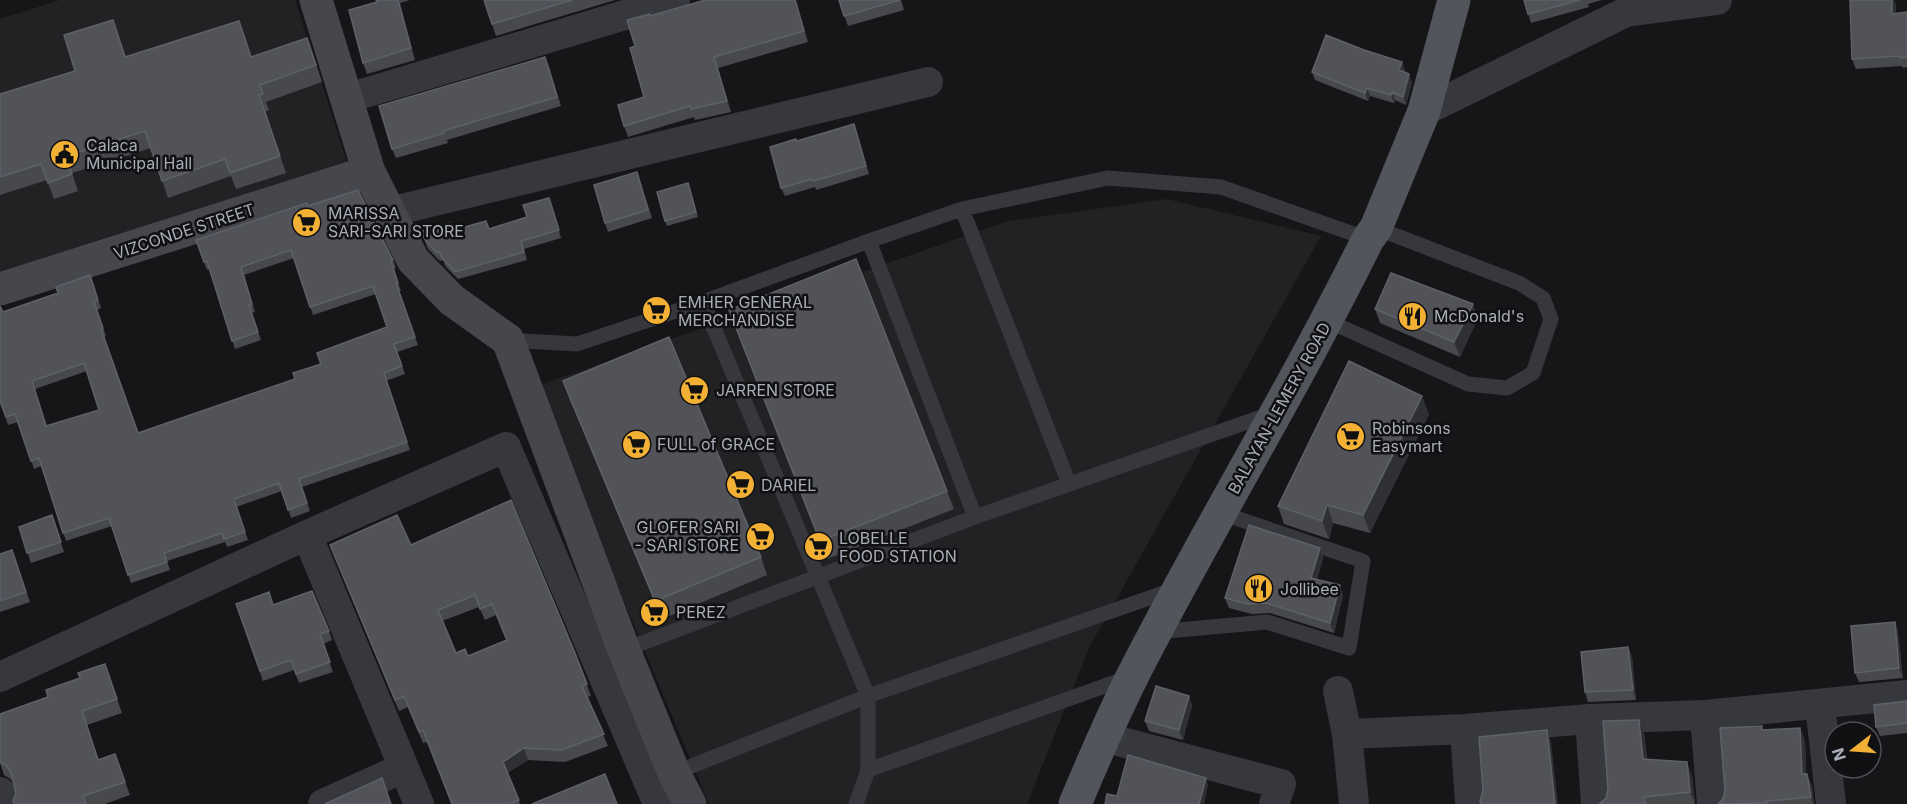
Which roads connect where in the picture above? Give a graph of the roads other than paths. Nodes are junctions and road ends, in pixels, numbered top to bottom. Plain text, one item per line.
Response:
1 (316, 0) edge
2 (675, 0) edge
3 (1455, 0) edge
4 (1717, 0) edge
5 (928, 82) dead end
6 (345, 99) junction
7 (1424, 111) junction
8 (369, 172) junction
9 (962, 209) junction
10 (389, 212) junction
11 (1372, 233) junction
12 (869, 240) junction
13 (0, 289) edge
14 (703, 302) junction
15 (1328, 321) junction
16 (508, 340) junction
17 (1278, 411) junction
18 (1069, 484) junction
19 (1221, 513) junction
20 (975, 517) junction
21 (307, 535) junction
22 (818, 578) junction
23 (1179, 587) junction
24 (1156, 632) junction
25 (624, 650) junction
26 (1132, 676) junction
27 (0, 677) edge
28 (1338, 691) dead end
29 (1907, 694) edge
30 (868, 696) junction
31 (1820, 704) junction
32 (1705, 715) junction
33 (1590, 719) junction
34 (1466, 729) junction
35 (1347, 734) junction
36 (1103, 738) junction
37 (404, 768) junction
38 (868, 770) junction
39 (674, 773) junction
40 (0, 792) edge
41 (4, 804) edge
42 (323, 804) edge
43 (419, 804) edge
44 (658, 804) edge
45 (690, 804) edge
46 (856, 804) edge
47 (1075, 804) edge
48 (1274, 804) edge
49 (1354, 804) edge
50 (1470, 804) edge
51 (1596, 804) edge
52 (1712, 804) edge
53 (1831, 804) edge

1 - 6 street
2 - 6 street
3 - 7 main road, BALAYAN-LEMERY ROAD
4 - 7 street
5 - 10 street
6 - 8 street
7 - 11 main road, BALAYAN-LEMERY ROAD
8 - 10 street
8 - 13 street, VIZCONDE STREET
9 - 11 lane
9 - 12 lane
9 - 18 lane
10 - 16 street
11 - 15 main road, BALAYAN-LEMERY ROAD
11 - 15 lane
12 - 14 lane
12 - 20 lane
14 - 16 lane
14 - 22 lane
15 - 17 main road, BALAYAN-LEMERY ROAD
16 - 25 street
17 - 18 lane
17 - 19 main road, BALAYAN-LEMERY ROAD
18 - 20 lane
19 - 23 main road, BALAYAN-LEMERY ROAD
19 - 24 lane
20 - 22 lane
21 - 27 street
21 - 37 street
21 - 44 street
22 - 25 lane
22 - 30 lane
23 - 24 main road, BALAYAN-LEMERY ROAD
23 - 30 lane
24 - 26 main road, BALAYAN-LEMERY ROAD
25 - 39 street
26 - 36 main road, BALAYAN-LEMERY ROAD
26 - 38 lane
28 - 35 street
29 - 31 street
30 - 38 lane
30 - 39 lane
31 - 32 street
31 - 53 street
32 - 33 street
32 - 52 street
33 - 34 street
33 - 51 street
34 - 35 street
34 - 50 street
35 - 49 street
36 - 47 main road, BALAYAN-LEMERY ROAD
36 - 48 street
37 - 42 street
37 - 43 street
38 - 46 lane
39 - 45 street
40 - 41 street

